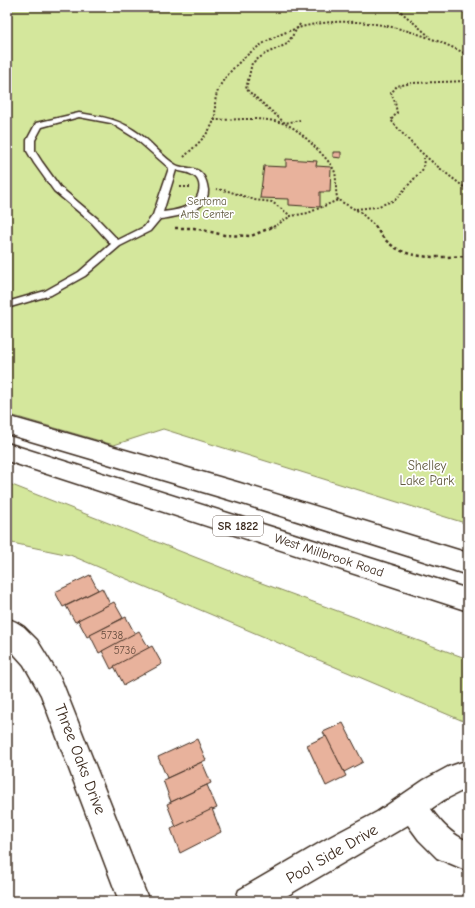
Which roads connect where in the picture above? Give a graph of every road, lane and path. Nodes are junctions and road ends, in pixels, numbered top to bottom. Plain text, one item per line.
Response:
1 (390, 7) edge
2 (316, 21) dead end
3 (304, 23) dead end
4 (300, 24) junction
5 (294, 26) dead end
6 (288, 28) dead end
7 (431, 38) junction
8 (468, 55) edge
9 (468, 81) edge
10 (214, 120) junction
11 (300, 120) dead end
12 (284, 123) junction
13 (424, 157) junction
14 (173, 167) junction
15 (166, 187) junction
16 (204, 187) junction
17 (468, 190) edge
18 (338, 200) junction
19 (356, 209) junction
20 (157, 216) junction
21 (291, 216) junction
22 (148, 229) junction
23 (117, 244) junction
24 (468, 256) edge
25 (7, 305) edge
26 (7, 425) edge
27 (7, 452) edge
28 (468, 564) edge
29 (468, 600) edge
30 (7, 630) edge
31 (468, 774) edge
32 (412, 806) junction
33 (468, 856) edge
34 (134, 901) edge
35 (250, 901) edge

1 - 7 path
2 - 7 path
3 - 4 path
4 - 5 path
4 - 12 path
6 - 10 path
7 - 8 path
9 - 13 path
10 - 12 path
10 - 14 path
11 - 12 path
12 - 18 path
13 - 17 path
13 - 19 path
14 - 15 lane
14 - 16 lane
14 - 23 lane
15 - 16 path
15 - 20 lane
16 - 20 lane
16 - 21 path
18 - 19 path
18 - 21 path
19 - 24 path
20 - 22 lane
21 - 22 path
22 - 23 lane
23 - 25 lane
26 - 28 main road, SR 1822
27 - 29 main road, West Millbrook Road / SR 1822
30 - 34 main road, Three Oaks Drive
31 - 32 main road, Pool Side Drive
32 - 33 main road
32 - 35 main road, Pool Side Drive

